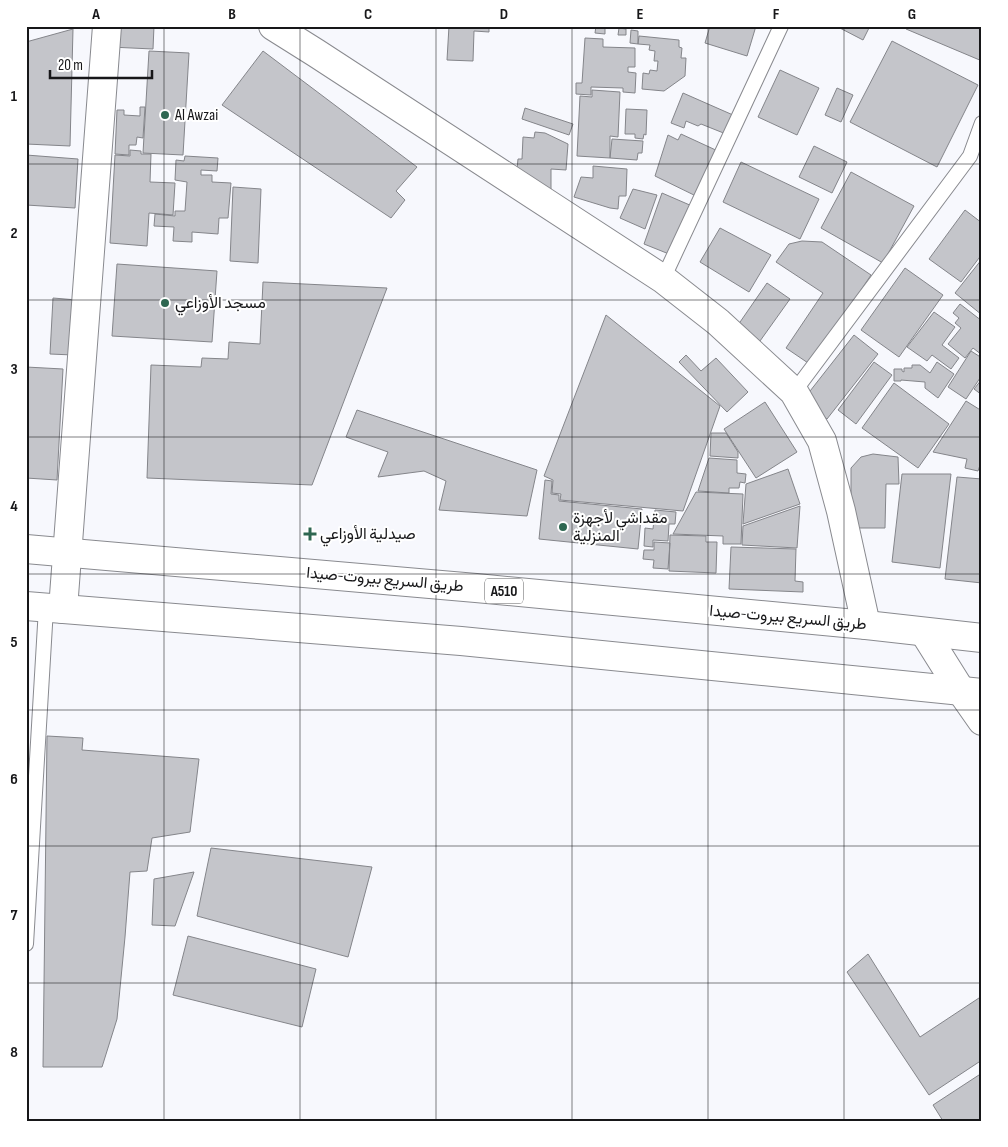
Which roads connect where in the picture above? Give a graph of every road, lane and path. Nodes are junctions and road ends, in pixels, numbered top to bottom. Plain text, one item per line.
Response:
1 (108, 26) edge
2 (273, 26) edge
3 (781, 26) edge
4 (982, 123) edge
5 (663, 279) junction
6 (794, 392) junction
7 (26, 549) edge
8 (67, 553) junction
9 (45, 607) edge
10 (866, 625) junction
11 (924, 632) junction
12 (982, 638) edge
13 (971, 692) edge
14 (982, 721) edge
15 (26, 944) edge

1 - 8 main road
2 - 5 main road
3 - 5 lane
4 - 6 lane
5 - 6 main road
6 - 10 main road
7 - 8 main road, طريق السريع بيروت-صيدا / A510
8 - 9 main road
8 - 10 main road, طريق السريع بيروت-صيدا / A510
9 - 13 main road
9 - 15 lane
10 - 11 main road, طريق السريع بيروت-صيدا / A510
11 - 12 main road, طريق السريع بيروت-صيدا / A510
11 - 13 main road
13 - 14 main road

